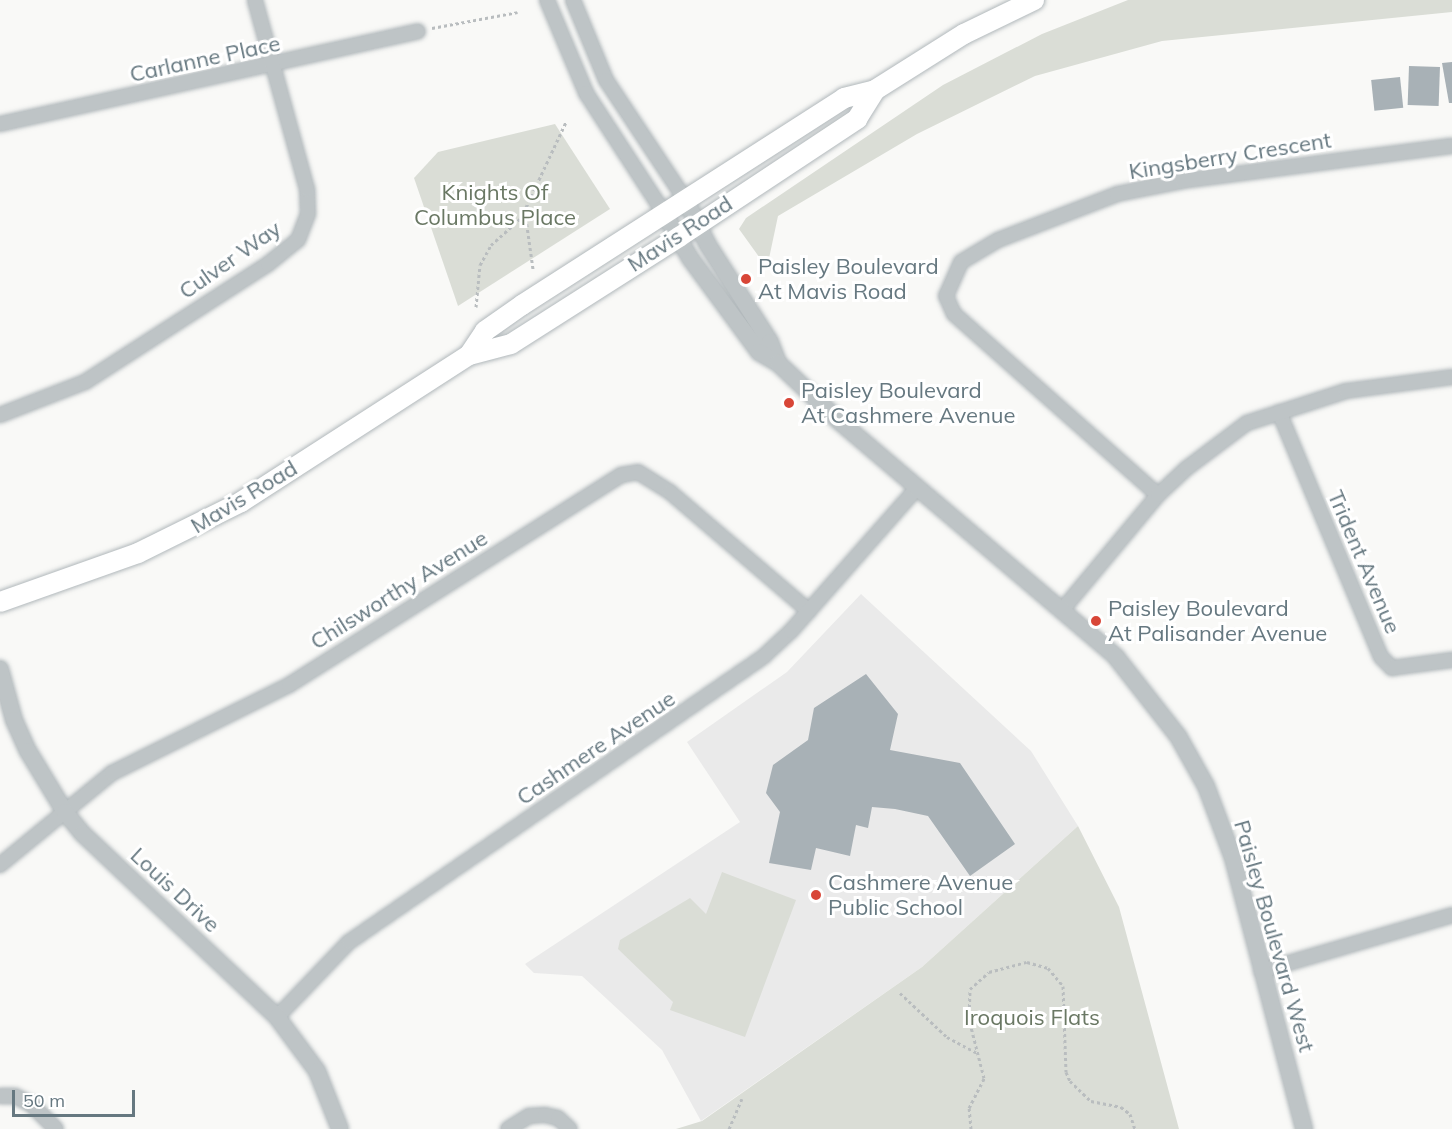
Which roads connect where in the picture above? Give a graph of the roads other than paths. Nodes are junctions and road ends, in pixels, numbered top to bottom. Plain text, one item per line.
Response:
1 (255, 0) edge
2 (547, 0) edge
3 (573, 0) edge
4 (1034, 0) edge
5 (418, 31) road end
6 (272, 66) junction
7 (875, 90) junction
8 (0, 124) edge
9 (1452, 147) edge
10 (687, 201) junction
11 (664, 213) junction
12 (697, 224) junction
13 (679, 237) junction
14 (469, 355) junction
15 (778, 363) junction
16 (1452, 377) edge
17 (1279, 412) junction
18 (0, 415) edge
19 (917, 488) junction
20 (1158, 495) junction
21 (0, 602) edge
22 (1063, 609) junction
23 (809, 611) junction
24 (1452, 660) edge
25 (0, 669) edge
26 (65, 812) junction
27 (0, 865) edge
28 (1452, 915) edge
29 (1261, 971) junction
30 (277, 1017) junction
31 (0, 1096) edge
32 (56, 1129) edge
33 (340, 1129) edge
34 (508, 1129) edge
35 (570, 1129) edge
36 (1304, 1129) edge

1 - 6 street, Culver Way
2 - 11 street, Paisley Boulevard West
3 - 10 street, Paisley Boulevard West
4 - 7 main road, Mavis Road
5 - 6 street, Carlanne Place
6 - 8 street, Carlanne Place
6 - 18 street, Culver Way
7 - 10 main road, Mavis Road
7 - 12 main road, Mavis Road
9 - 20 street, Kingsberry Crescent
10 - 11 main road, Mavis Road
10 - 12 street, Paisley Boulevard West
11 - 13 street, Paisley Boulevard West
11 - 14 main road, Mavis Road
12 - 13 main road, Mavis Road
12 - 15 street, Paisley Boulevard West
13 - 14 main road, Mavis Road
13 - 15 street, Paisley Boulevard West
14 - 21 main road, Mavis Road
15 - 19 street, Paisley Boulevard West
16 - 17 street
17 - 20 street
17 - 24 street, Trident Avenue
19 - 22 street, Paisley Boulevard West
19 - 23 street, Cashmere Avenue
20 - 22 street
22 - 29 street, Paisley Boulevard West
23 - 26 street, Chilsworthy Avenue
23 - 30 street, Cashmere Avenue
25 - 26 street, Louis Drive
26 - 27 street, Chilsworthy Avenue
26 - 30 street, Louis Drive
28 - 29 street
29 - 36 street, Paisley Boulevard West
30 - 33 street, Louis Drive
31 - 32 street
34 - 35 street

